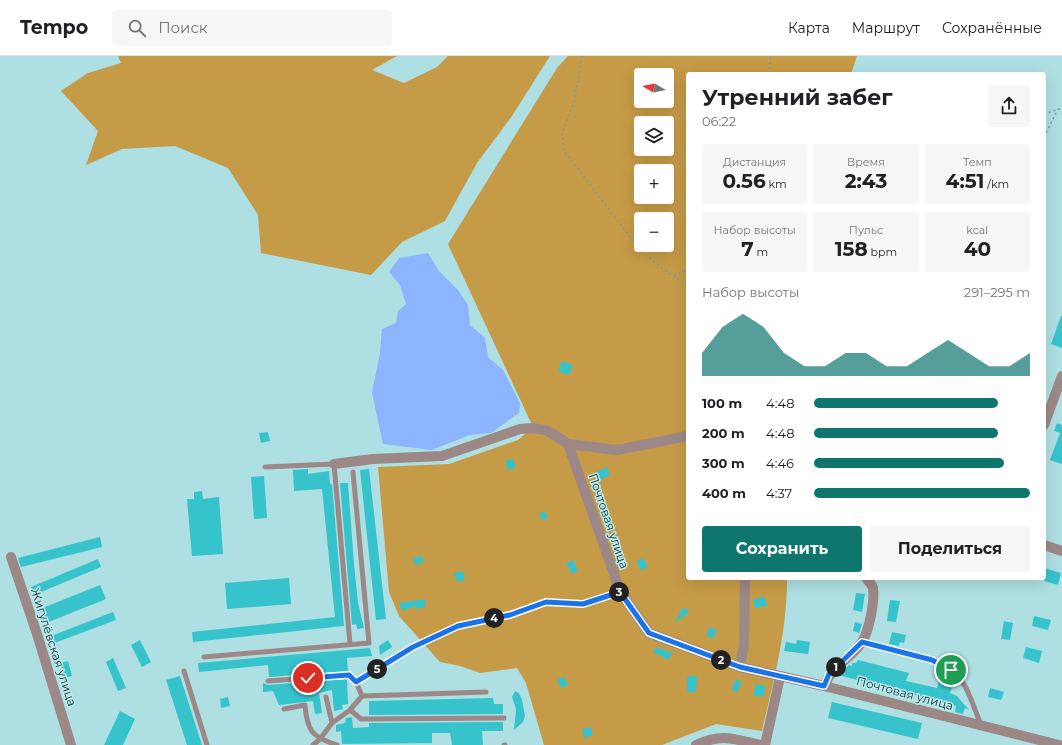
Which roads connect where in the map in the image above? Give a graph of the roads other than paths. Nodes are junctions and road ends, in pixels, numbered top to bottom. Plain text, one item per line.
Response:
1 (1062, 376) edge
2 (1046, 420) edge
3 (686, 436) edge
4 (568, 444) junction
5 (334, 464) junction
6 (265, 467) dead end
7 (353, 472) dead end
8 (1046, 546) edge
9 (1062, 551) edge
10 (10, 557) dead end
11 (745, 580) edge
12 (868, 580) edge
13 (862, 642) junction
14 (350, 644) junction
15 (413, 647) road end
16 (204, 657) dead end
17 (740, 667) junction
18 (184, 671) dead end
19 (780, 677) junction
20 (268, 681) dead end
21 (356, 682) junction
22 (824, 686) junction
23 (486, 692) dead end
24 (362, 696) junction
25 (326, 697) dead end
26 (284, 709) dead end
27 (350, 710) junction
28 (504, 718) dead end
29 (332, 723) junction
30 (981, 726) junction
31 (320, 739) junction
32 (71, 745) edge
33 (207, 745) edge
34 (313, 745) edge
35 (337, 745) edge
36 (696, 745) edge
37 (760, 745) edge
38 (765, 745) edge
39 (1059, 745) edge

1 - 2 street
3 - 4 street
4 - 5 street
4 - 17 street, Почтовая улица
5 - 6 lane
5 - 14 lane
7 - 14 lane
8 - 9 street
10 - 32 street, Жигулёвская улица
11 - 17 street
12 - 13 street
13 - 22 street
13 - 30 lane
14 - 16 lane
15 - 21 lane
17 - 19 street, Почтовая улица
18 - 33 lane
19 - 22 street, Почтовая улица
19 - 38 street
20 - 21 lane
21 - 24 lane
22 - 30 street, Почтовая улица
23 - 24 lane
24 - 27 lane
25 - 29 lane
26 - 31 lane
27 - 28 lane
27 - 29 lane
29 - 31 lane
30 - 39 street, Почтовая улица
31 - 34 lane
31 - 35 lane
36 - 37 street

